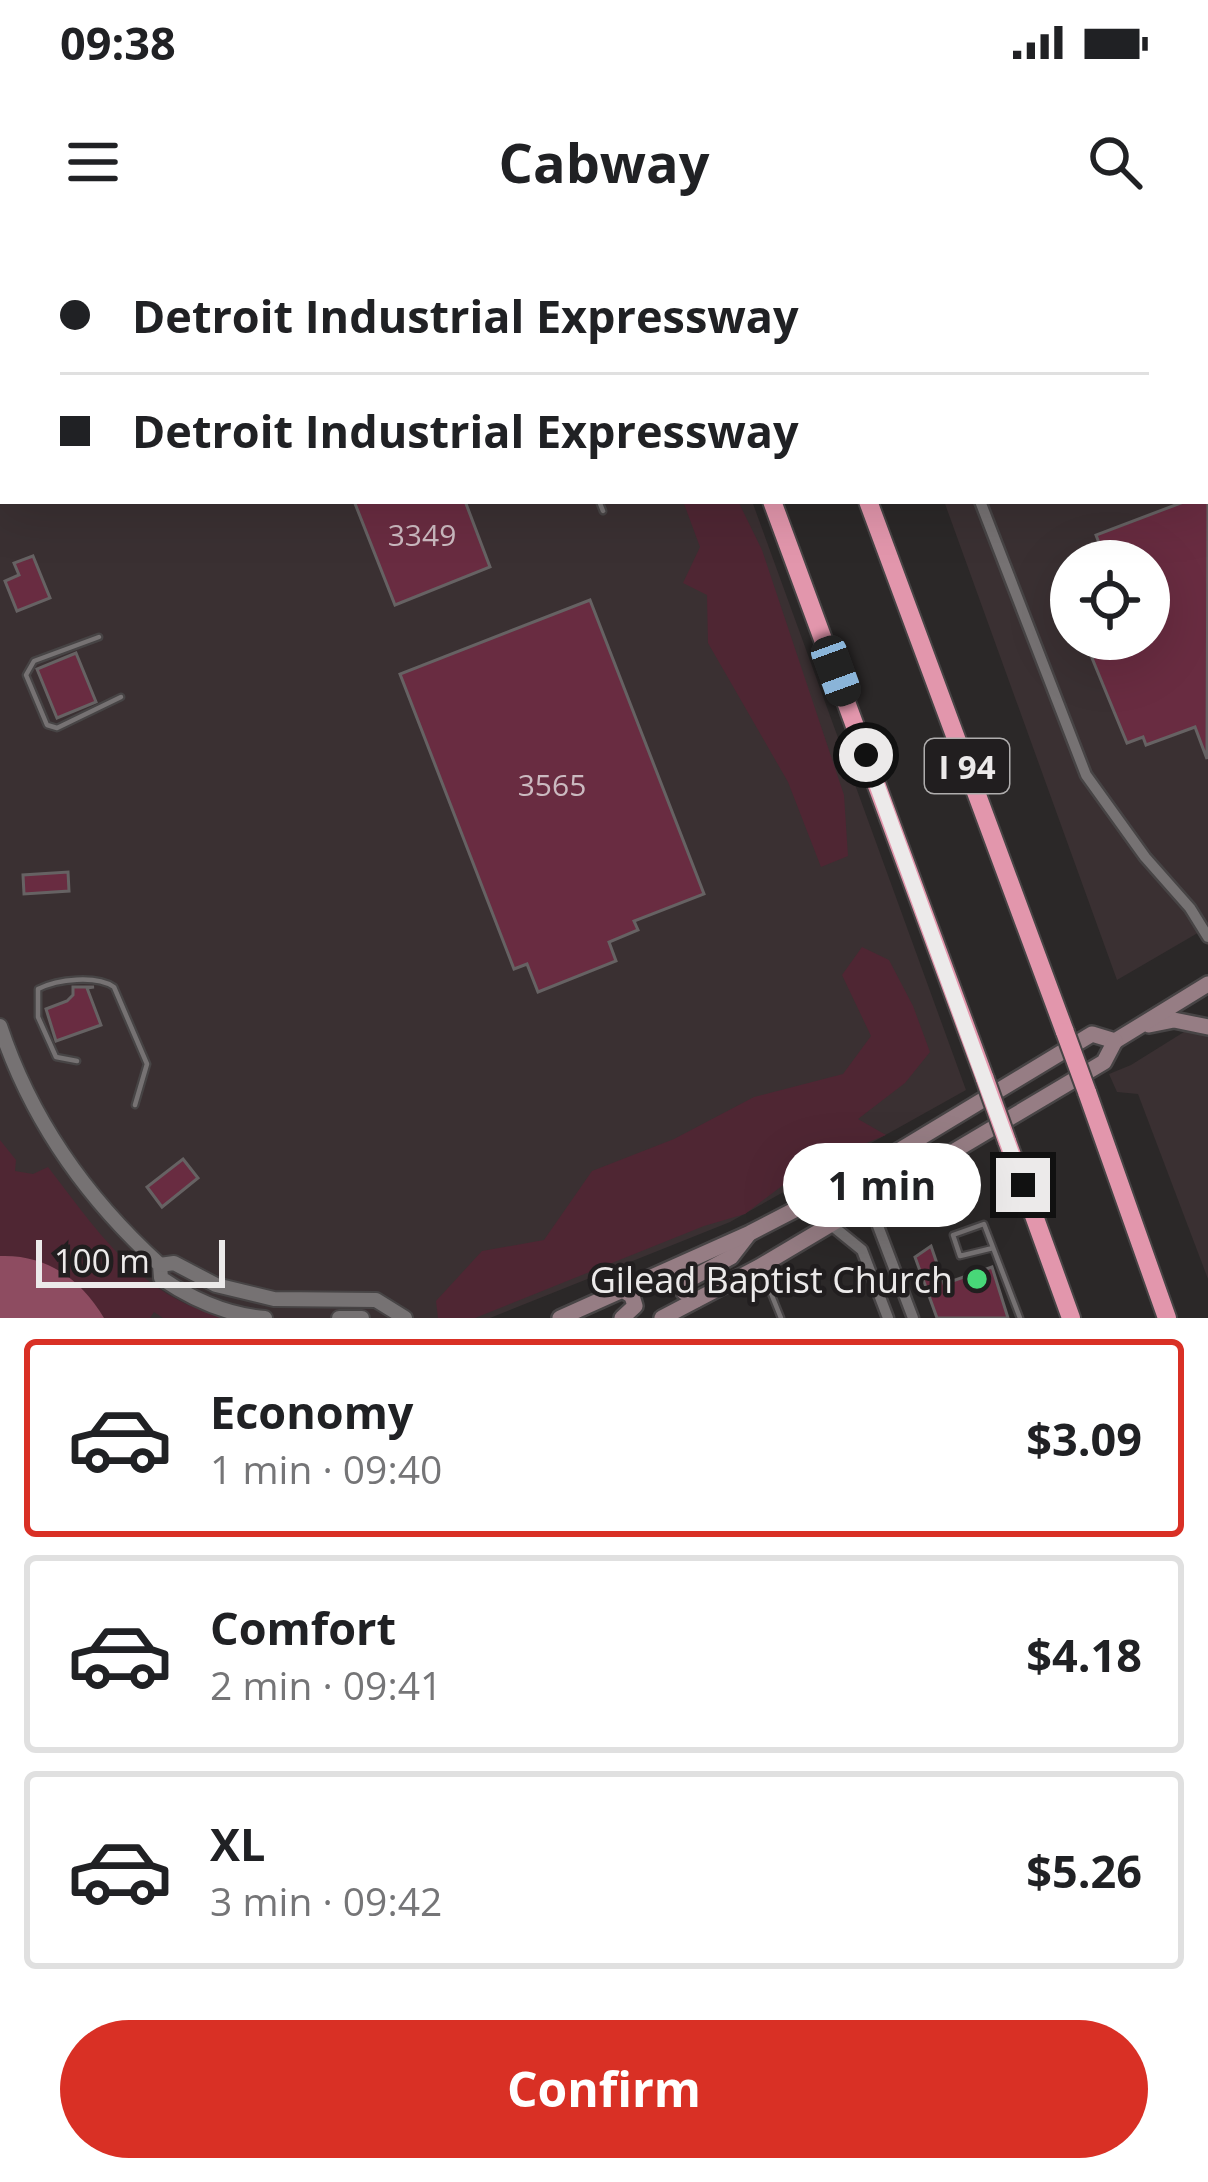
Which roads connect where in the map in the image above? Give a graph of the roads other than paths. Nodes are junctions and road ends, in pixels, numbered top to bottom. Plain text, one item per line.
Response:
1 (600, 504) edge
2 (773, 504) edge
3 (869, 504) edge
4 (981, 504) edge
5 (603, 511) dead end
6 (98, 637) dead end
7 (121, 697) dead end
8 (1208, 937) edge
9 (1208, 984) edge
10 (0, 1025) edge
11 (1208, 1027) edge
12 (1119, 1038) junction
13 (77, 1060) dead end
14 (135, 1105) dead end
15 (880, 1196) junction
16 (830, 1224) junction
17 (750, 1233) junction
18 (993, 1247) junction
19 (160, 1265) junction
20 (759, 1267) junction
21 (622, 1290) junction
22 (696, 1300) junction
23 (266, 1318) edge
24 (339, 1318) edge
25 (362, 1318) edge
26 (405, 1318) edge
27 (560, 1318) edge
28 (622, 1318) edge
29 (662, 1318) edge
30 (782, 1318) edge
31 (888, 1318) edge
32 (913, 1318) edge
33 (1020, 1318) edge
34 (1071, 1318) edge
35 (1167, 1318) edge

1 - 5 lane
2 - 34 highway, I 94, bridge
3 - 35 highway, I 94, bridge
4 - 8 street
6 - 7 lane
9 - 12 main road
10 - 19 street
11 - 12 main road
12 - 15 main road
12 - 17 main road
13 - 14 lane
15 - 16 main road
15 - 32 street
16 - 20 main road
16 - 31 street
17 - 21 main road
17 - 22 main road
18 - 18 lane
18 - 33 lane
19 - 23 street
19 - 26 street
20 - 22 main road
20 - 30 lane
21 - 27 main road
21 - 28 main road
22 - 29 main road
24 - 25 street

